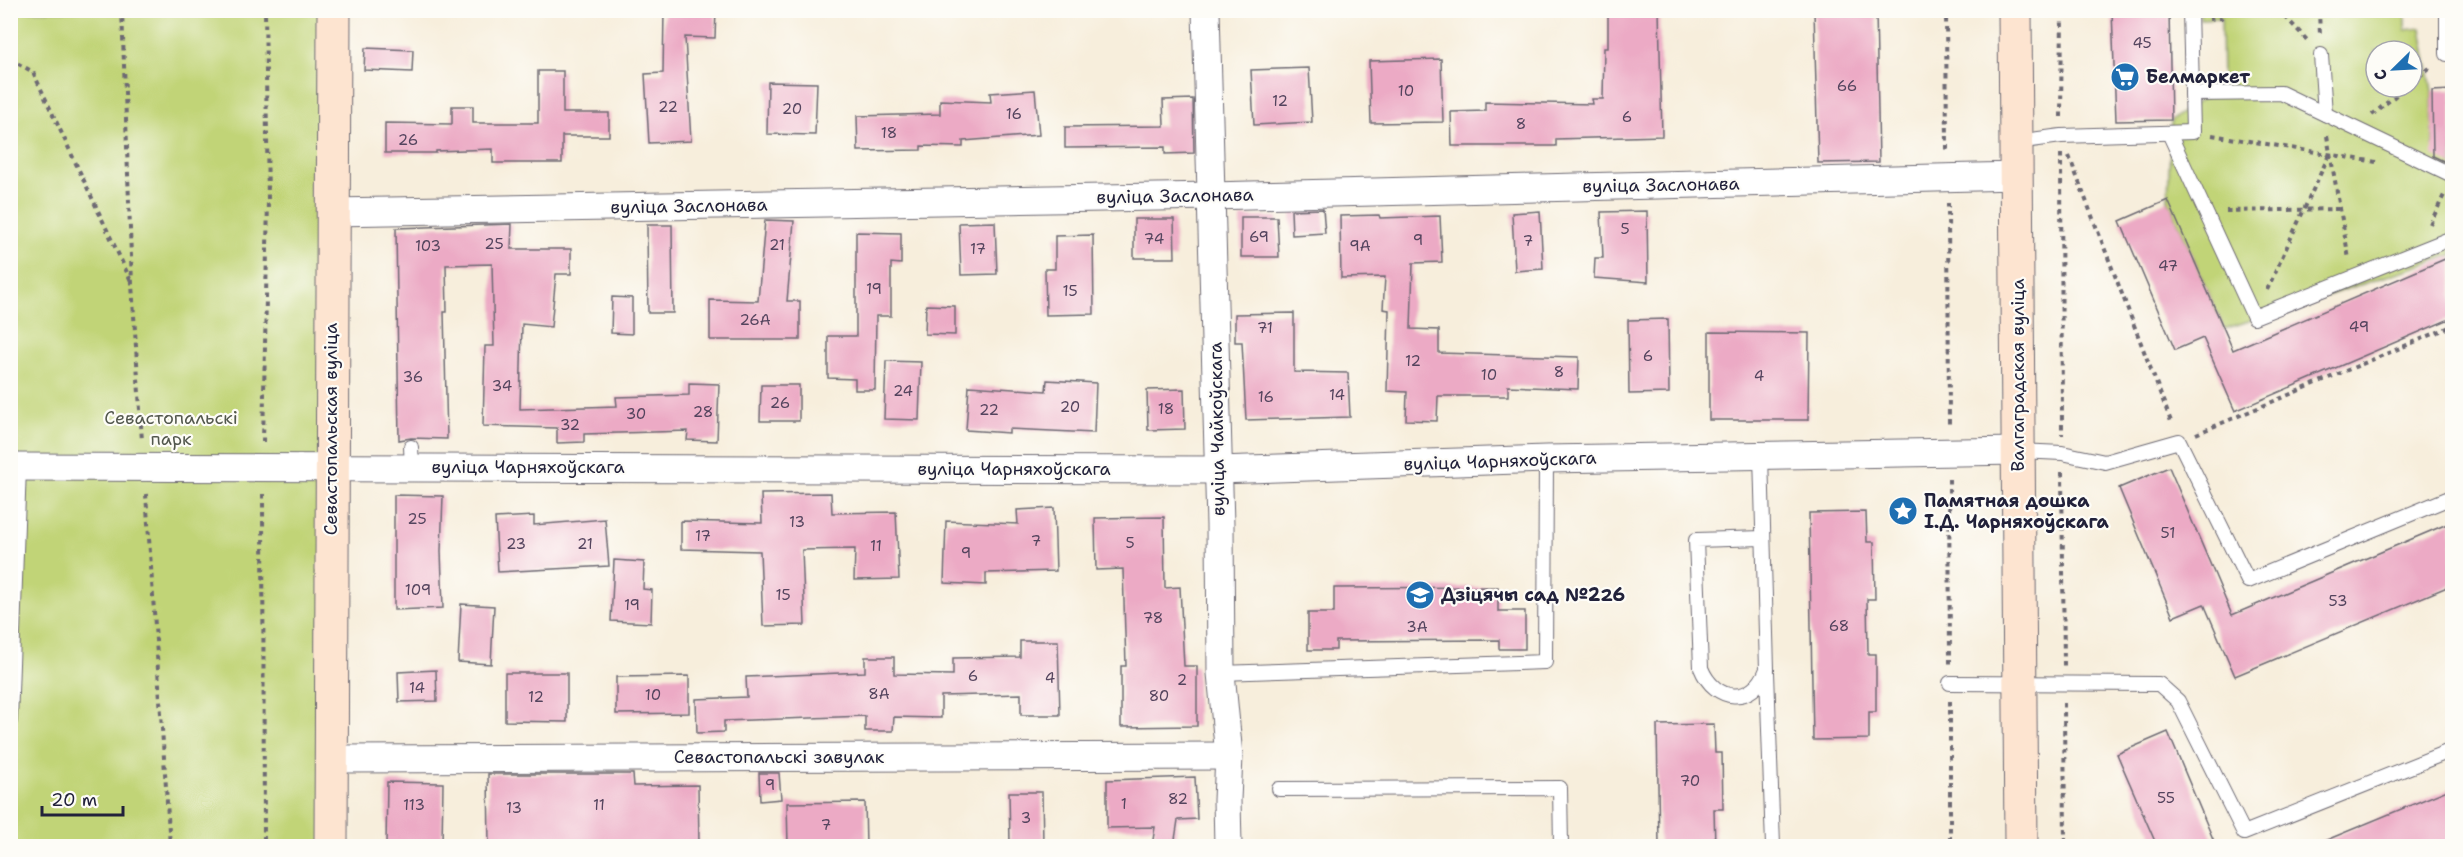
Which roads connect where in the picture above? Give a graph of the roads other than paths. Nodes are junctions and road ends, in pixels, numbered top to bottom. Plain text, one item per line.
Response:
1 (334, 10) edge
2 (1206, 10) edge
3 (2015, 10) edge
4 (2190, 10) edge
5 (2447, 10) edge
6 (2450, 54) edge
7 (2321, 55) road end
8 (2192, 94) junction
9 (2325, 114) junction
10 (2169, 133) junction
11 (2017, 142) junction
12 (2017, 176) junction
13 (2450, 180) edge
14 (1211, 196) junction
15 (332, 212) junction
16 (2452, 238) edge
17 (2018, 451) junction
18 (1761, 455) junction
19 (1546, 459) junction
20 (15, 466) edge
21 (331, 468) junction
22 (1218, 470) junction
23 (2452, 497) edge
24 (1763, 538) junction
25 (1767, 669) junction
26 (1221, 673) junction
27 (2018, 682) junction
28 (1950, 683) dead end
29 (10, 721) edge
30 (2452, 750) edge
31 (1229, 756) junction
32 (330, 759) junction
33 (1279, 789) dead end
34 (331, 846) edge
35 (1228, 846) edge
36 (1561, 846) edge
37 (1773, 846) edge
38 (2021, 846) edge

1 - 15 main road, Севастопальская вуліца
2 - 14 street, вуліца Чайкоўскага
3 - 11 main road, Валгаградская вуліца
4 - 8 lane
5 - 6 lane
7 - 9 lane
8 - 9 lane
8 - 10 lane
9 - 13 lane
10 - 11 lane
10 - 16 lane
11 - 12 main road, Валгаградская вуліца
12 - 14 street, вуліца Заслонава
12 - 17 main road, Валгаградская вуліца
14 - 15 street, вуліца Заслонава
14 - 22 street, вуліца Чайкоўскага
15 - 21 main road, Севастопальская вуліца
17 - 18 street, вуліца Чарняхоўскага
17 - 23 lane
17 - 27 main road, Валгаградская вуліца
18 - 19 street, вуліца Чарняхоўскага
18 - 24 lane
19 - 22 street, вуліца Чарняхоўскага
19 - 26 lane
20 - 21 street, вуліца Чарняхоўскага
20 - 29 lane
21 - 22 street, вуліца Чарняхоўскага
21 - 32 main road, Севастопальская вуліца
22 - 26 street, вуліца Чайкоўскага
24 - 25 lane
24 - 25 lane
25 - 37 lane
26 - 31 street, вуліца Чайкоўскага
27 - 28 lane
27 - 30 lane
27 - 38 main road, Валгаградская вуліца
31 - 32 street, Севастопальскі завулак
31 - 35 street, вуліца Чайкоўскага
32 - 34 main road, Севастопальская вуліца
33 - 36 lane

